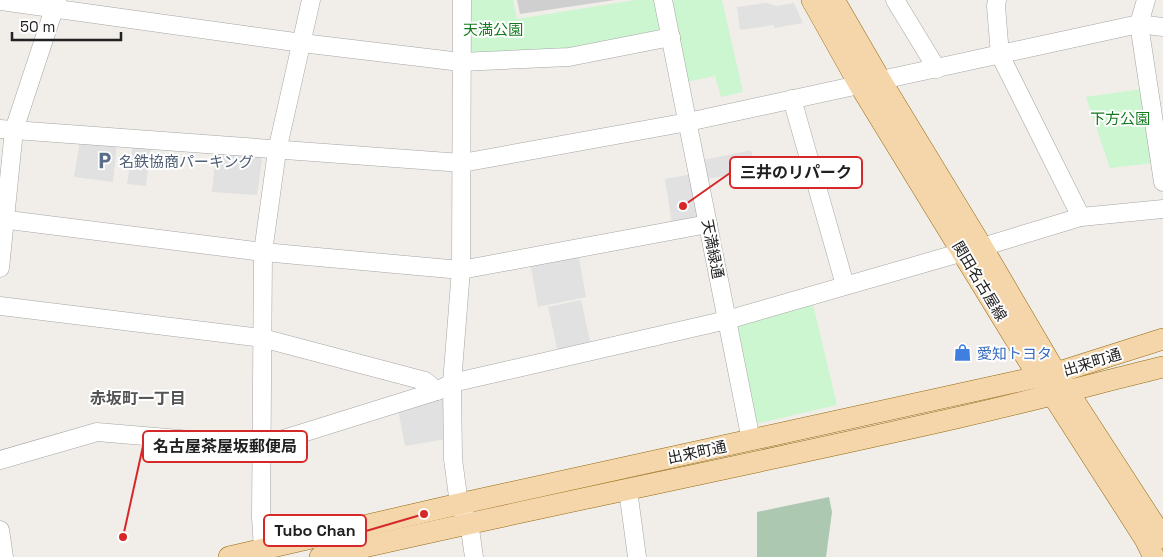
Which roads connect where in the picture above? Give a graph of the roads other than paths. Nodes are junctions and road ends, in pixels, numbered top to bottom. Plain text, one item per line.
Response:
1 (311, 0) edge
2 (462, 0) edge
3 (663, 0) edge
4 (812, 0) edge
5 (834, 0) edge
6 (895, 0) edge
7 (997, 0) edge
8 (1146, 0) edge
9 (0, 1) edge
10 (56, 4) edge
11 (1139, 24) junction
12 (1163, 27) edge
13 (671, 38) junction
14 (302, 43) junction
15 (1000, 55) junction
16 (461, 62) junction
17 (937, 69) junction
18 (881, 81) junction
19 (859, 84) junction
20 (792, 99) junction
21 (1158, 119) edge
22 (688, 122) junction
23 (7, 129) edge
24 (277, 150) junction
25 (462, 164) junction
26 (1163, 182) edge
27 (1163, 208) edge
28 (1082, 217) junction
29 (3, 219) edge
30 (708, 224) junction
31 (972, 250) junction
32 (263, 252) junction
33 (0, 268) edge
34 (461, 270) junction
35 (845, 285) junction
36 (0, 306) edge
37 (727, 320) junction
38 (262, 338) junction
39 (1163, 339) edge
40 (1163, 367) edge
41 (1047, 375) junction
42 (445, 387) junction
43 (1060, 392) junction
44 (751, 440) junction
45 (261, 446) junction
46 (0, 460) edge
47 (628, 490) junction
48 (464, 513) junction
49 (0, 530) edge
50 (1163, 538) edge
51 (263, 550) junction
52 (4, 557) edge
53 (229, 557) edge
54 (320, 557) edge
55 (474, 557) edge
56 (637, 557) edge
57 (1154, 557) edge

1 - 14 street
2 - 16 street
3 - 13 street, 天満緑通
4 - 19 main road, 関田名古屋線
5 - 18 main road, 関田名古屋線
6 - 17 street
7 - 15 street
8 - 11 street
9 - 10 street
10 - 14 street
10 - 23 street
11 - 12 street
11 - 15 street
11 - 21 street
13 - 16 street
13 - 22 street, 天満緑通
14 - 16 street
14 - 24 street
15 - 17 street
15 - 28 street
16 - 25 street
17 - 18 street
18 - 19 street
18 - 31 main road, 関田名古屋線
19 - 20 street
19 - 31 main road, 関田名古屋線
20 - 22 street
20 - 35 street
21 - 26 street
22 - 25 street
22 - 30 street, 天満緑通
23 - 24 street
23 - 29 street
24 - 25 street
24 - 32 street
25 - 34 street
27 - 28 street
28 - 31 street
29 - 32 street
29 - 33 street
30 - 34 street
30 - 37 street, 天満緑通
31 - 35 street
31 - 41 main road, 関田名古屋線
32 - 34 street
32 - 38 street
34 - 42 street
35 - 37 street
36 - 38 street
37 - 42 street
37 - 44 street, 天満緑通
38 - 42 street
38 - 45 street
39 - 41 main road, 出来町通
40 - 43 main road, 出来町通
41 - 43 main road, 関田名古屋線
41 - 44 main road, 出来町通
42 - 45 street
42 - 48 street
43 - 47 main road, 出来町通
43 - 50 main road, 関田名古屋線
43 - 57 main road, 関田名古屋線
44 - 48 main road, 出来町通
45 - 46 street
45 - 51 street
47 - 48 main road, 出来町通
47 - 56 street
48 - 51 main road, 出来町通
48 - 54 main road, 出来町通
48 - 55 street
49 - 52 street
51 - 53 main road, 出来町通

